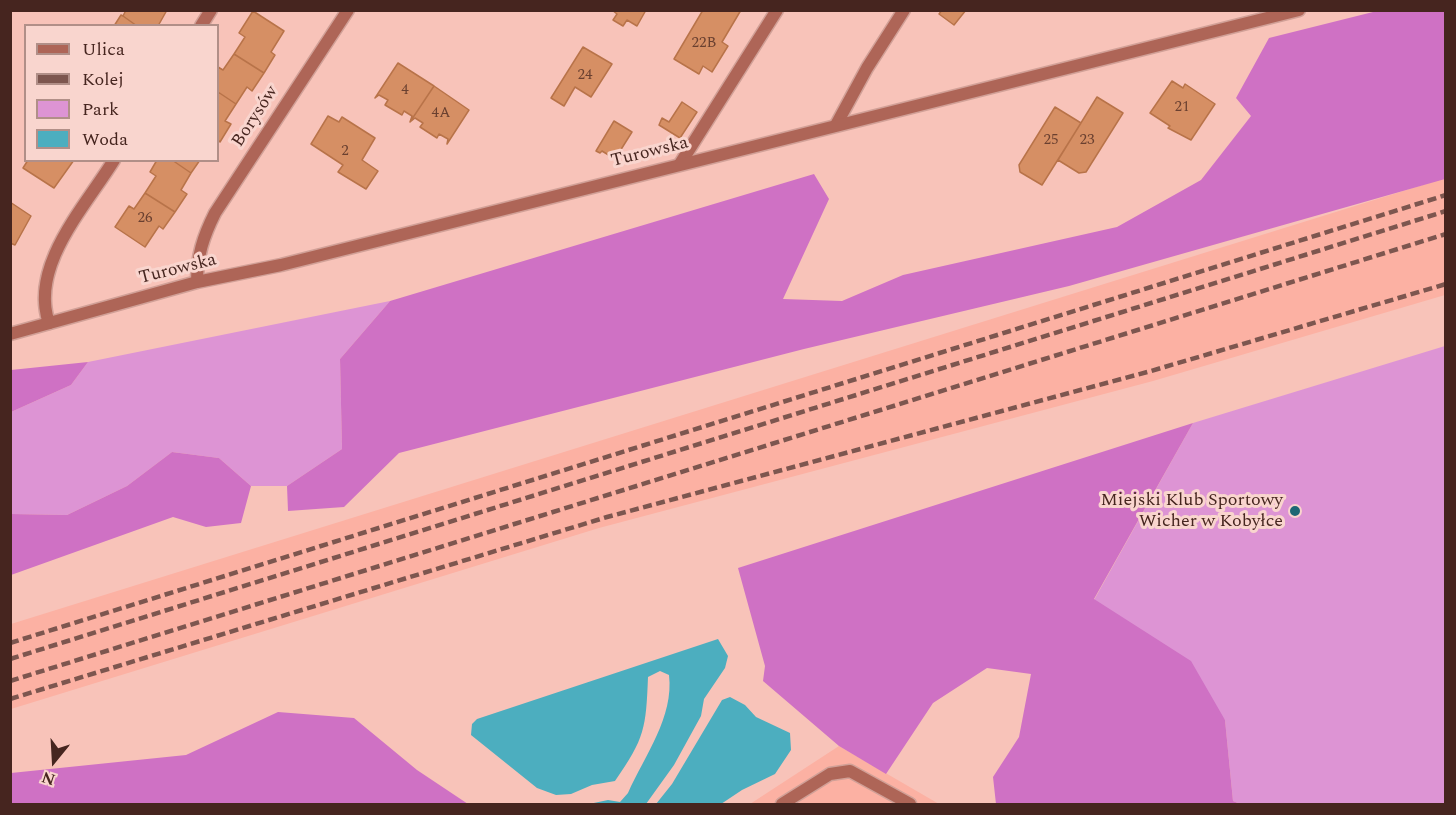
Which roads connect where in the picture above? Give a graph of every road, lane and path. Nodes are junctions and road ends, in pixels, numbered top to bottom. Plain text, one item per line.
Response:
1 (211, 10) edge
2 (348, 10) edge
3 (777, 10) edge
4 (904, 10) edge
5 (1299, 10) edge
6 (202, 24) edge
7 (836, 125) junction
8 (113, 162) edge
9 (680, 164) junction
10 (197, 282) junction
11 (49, 323) junction
12 (10, 334) edge
13 (782, 804) edge
14 (910, 804) edge

1 - 6 street
2 - 10 street, Borysów
3 - 9 street
4 - 7 street
5 - 7 street, Turowska
7 - 9 street, Turowska
8 - 11 street
9 - 10 street, Turowska
10 - 11 street, Turowska
11 - 12 street, Turowska
13 - 14 street

